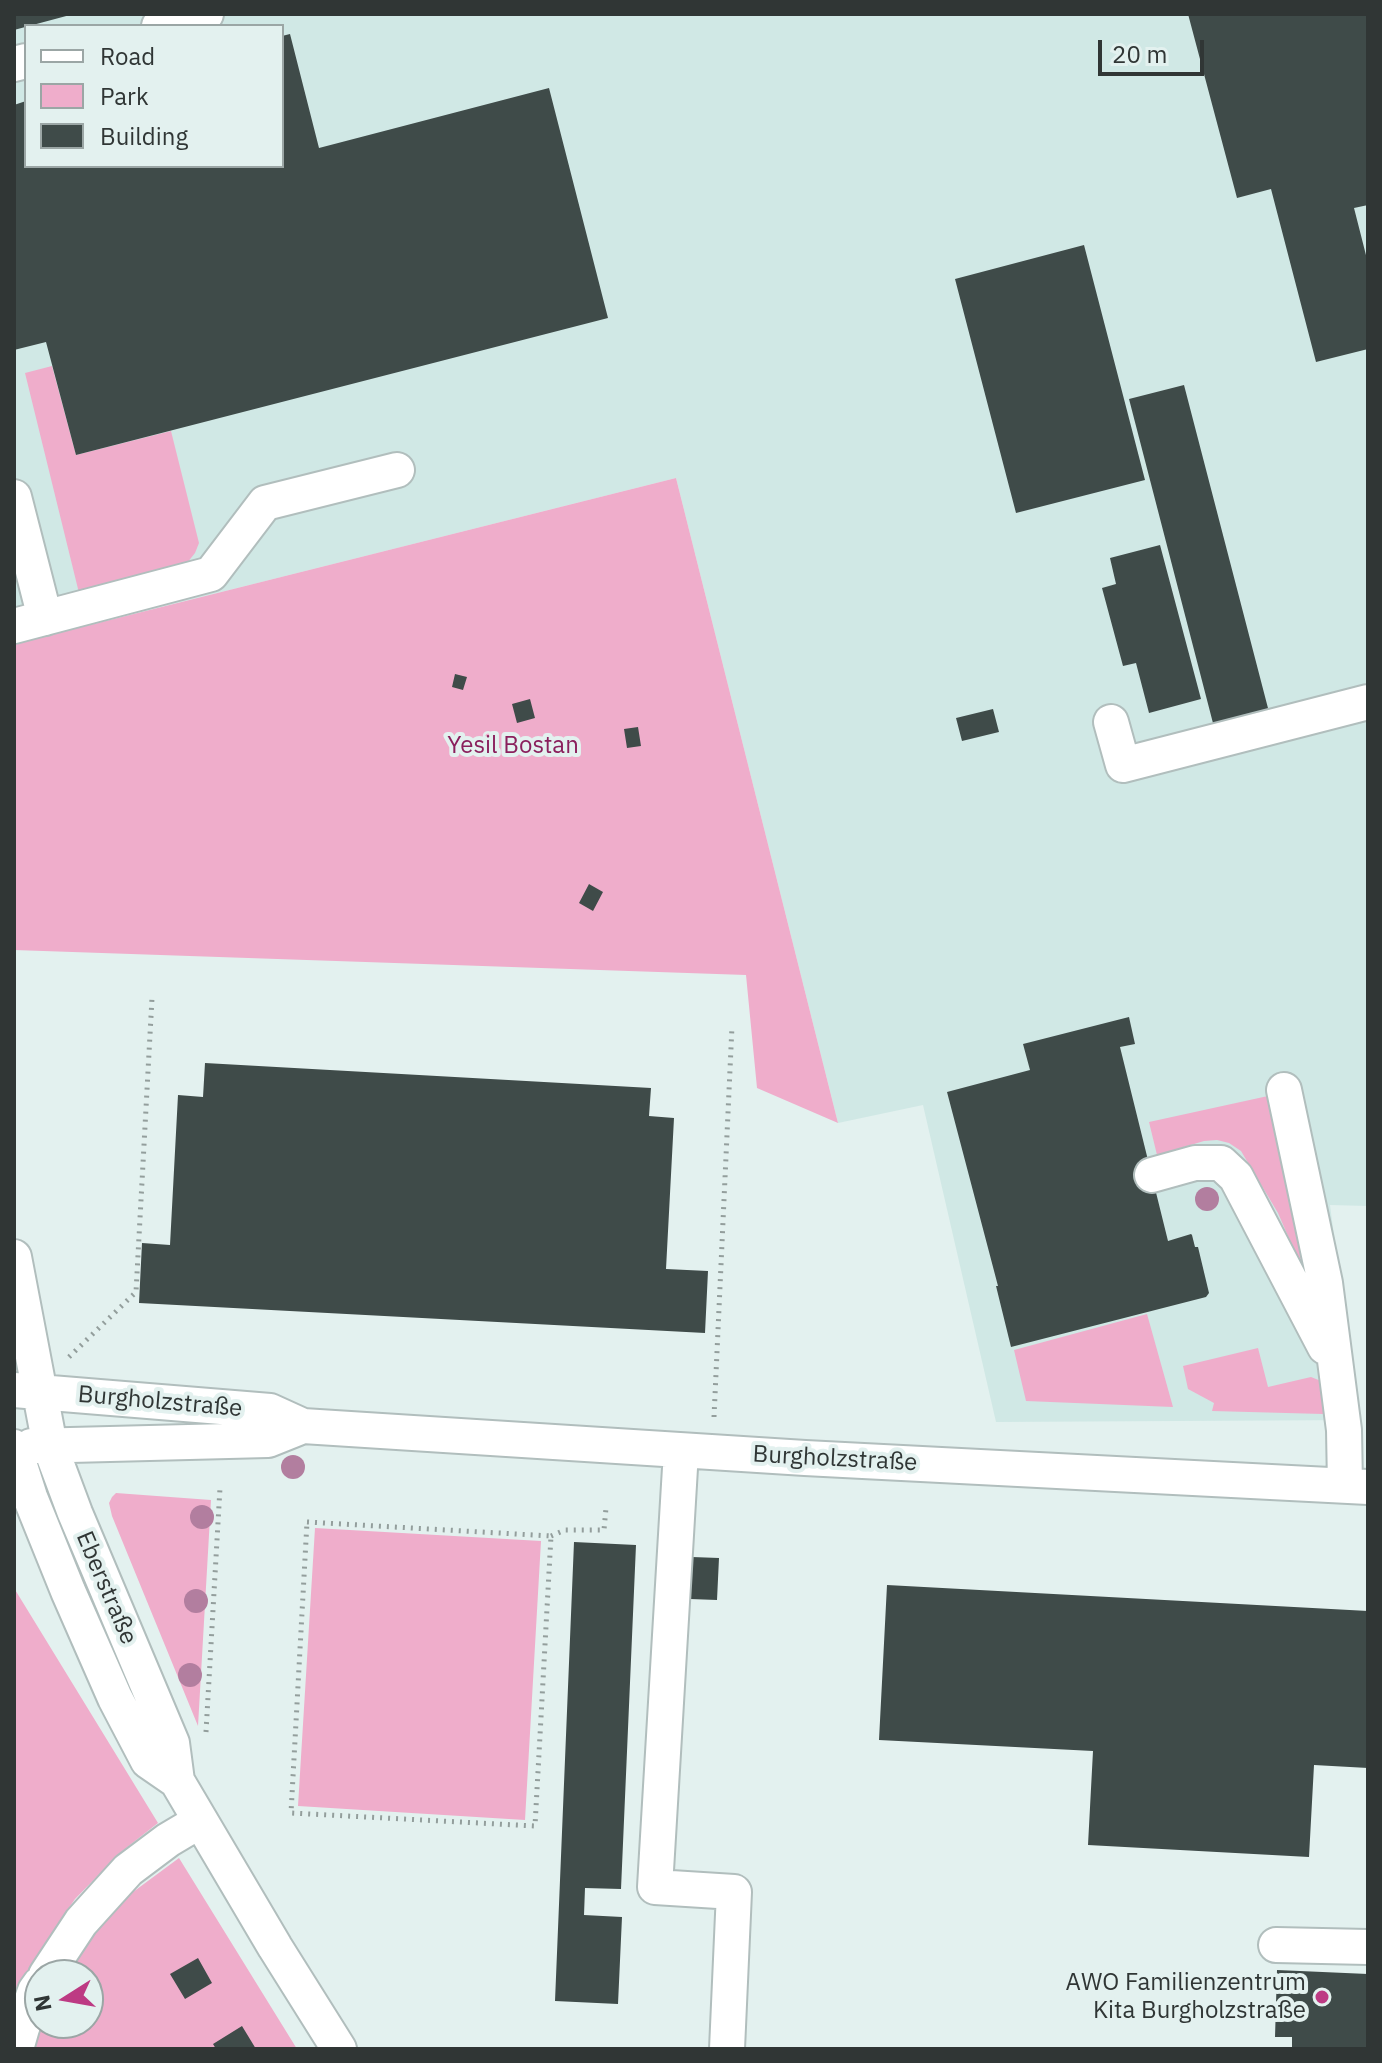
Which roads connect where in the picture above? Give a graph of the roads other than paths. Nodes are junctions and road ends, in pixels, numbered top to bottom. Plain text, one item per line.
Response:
1 (206, 14) edge
2 (167, 24) edge
3 (397, 470) dead end
4 (14, 497) edge
5 (30, 622) edge
6 (1368, 702) edge
7 (1111, 722) dead end
8 (1284, 1090) dead end
9 (1152, 1175) dead end
10 (14, 1257) edge
11 (1337, 1368) junction
12 (27, 1391) edge
13 (303, 1426) junction
14 (50, 1446) junction
15 (14, 1447) edge
16 (696, 1452) junction
17 (1356, 1486) edge
18 (177, 1781) junction
19 (200, 1821) junction
20 (1276, 1945) dead end
21 (1368, 1947) edge
22 (57, 1959) edge
23 (24, 2022) edge
24 (16, 2049) edge
25 (339, 2049) edge
26 (727, 2049) edge

1 - 2 street
3 - 5 street
4 - 5 street
6 - 7 street
8 - 11 street
9 - 11 street
10 - 12 street, Eberstraße
11 - 17 street
12 - 13 street, Burgholzstraße
12 - 14 street, Eberstraße
13 - 14 street, Burgholzstraße
13 - 16 street, Burgholzstraße
14 - 15 street, Burgholzstraße
14 - 18 street, Eberstraße
15 - 18 street, Eberstraße
16 - 17 street, Burgholzstraße
16 - 26 street
18 - 19 street, Eberstraße
19 - 22 street
19 - 25 street, Eberstraße
20 - 21 street
23 - 24 street

